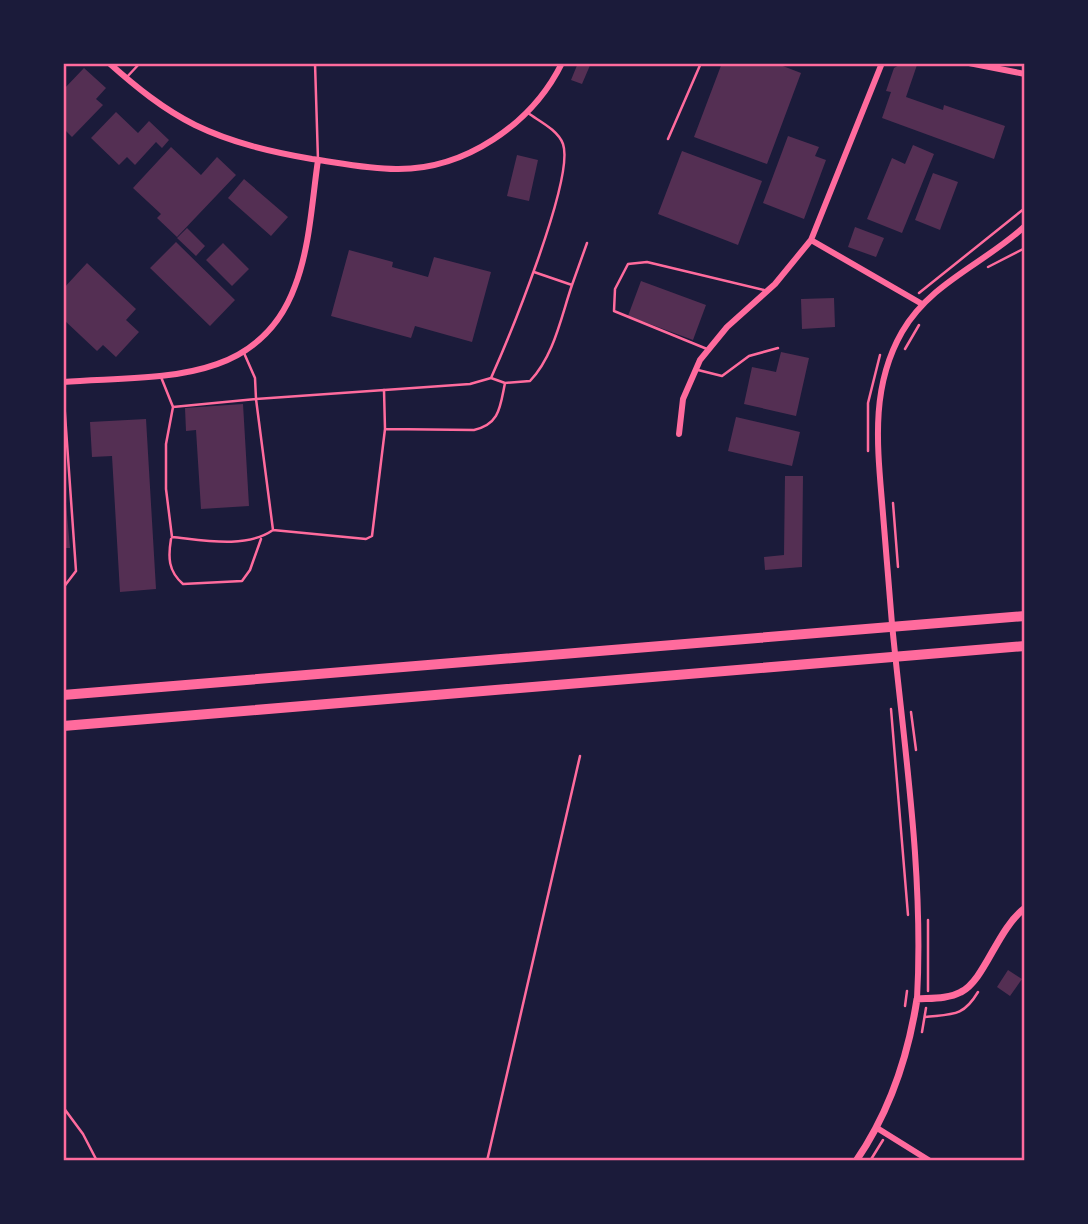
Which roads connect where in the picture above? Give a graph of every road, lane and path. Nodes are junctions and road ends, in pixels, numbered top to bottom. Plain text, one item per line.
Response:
1 (109, 63) edge
2 (140, 63) edge
3 (315, 63) edge
4 (562, 63) edge
5 (701, 63) edge
6 (882, 63) edge
7 (969, 63) edge
8 (1025, 74) edge
9 (126, 78) junction
10 (528, 113) junction
11 (667, 139) dead end
12 (318, 160) junction
13 (1025, 208) edge
14 (1025, 226) edge
15 (811, 240) junction
16 (587, 243) dead end
17 (1025, 248) edge
18 (533, 272) junction
19 (977, 272) dead end
20 (572, 285) junction
21 (767, 291) junction
22 (913, 299) junction
23 (922, 304) junction
24 (923, 318) dead end
25 (778, 348) dead end
26 (708, 349) junction
27 (882, 351) dead end
28 (904, 352) dead end
29 (244, 353) junction
30 (695, 369) junction
31 (160, 374) junction
32 (491, 378) junction
33 (505, 383) junction
34 (63, 384) edge
35 (384, 390) junction
36 (256, 399) junction
37 (173, 407) junction
38 (64, 413) edge
39 (385, 429) junction
40 (679, 434) dead end
41 (869, 462) dead end
42 (892, 499) dead end
43 (273, 530) junction
44 (172, 537) junction
45 (261, 539) junction
46 (897, 572) dead end
47 (63, 588) edge
48 (1025, 616) edge
49 (1025, 646) edge
50 (63, 695) edge
51 (895, 699) junction
52 (63, 726) edge
53 (580, 756) dead end
54 (1025, 908) edge
55 (908, 915) dead end
56 (908, 986) dead end
57 (917, 999) junction
58 (903, 1016) dead end
59 (63, 1107) edge
60 (877, 1128) junction
61 (97, 1161) edge
62 (487, 1161) edge
63 (856, 1161) edge
64 (930, 1161) edge

1 - 9 street
2 - 9 lane
3 - 12 lane
4 - 10 street
5 - 11 lane
6 - 15 street
7 - 8 street
9 - 12 street
10 - 12 street
10 - 18 lane
12 - 29 street
13 - 22 path
14 - 23 street
15 - 21 street
15 - 22 street
16 - 20 lane
17 - 19 path
18 - 20 lane
18 - 32 lane
20 - 33 lane
21 - 26 street
21 - 26 lane
22 - 23 street
23 - 51 street
24 - 28 path
25 - 30 lane
26 - 30 street
27 - 41 path
29 - 31 street
29 - 36 lane
30 - 40 street
31 - 34 street
31 - 37 lane
32 - 33 lane
32 - 35 lane
33 - 39 lane
34 - 38 lane
35 - 36 lane
35 - 39 lane
36 - 37 lane
36 - 43 lane
37 - 44 lane
38 - 47 lane
39 - 43 lane
42 - 46 path
43 - 45 lane
44 - 45 lane
44 - 45 lane
48 - 50 highway
49 - 52 highway
51 - 55 path
51 - 57 street
53 - 62 path
54 - 57 street
56 - 58 path
57 - 60 street
59 - 61 path
60 - 63 street
60 - 64 street

